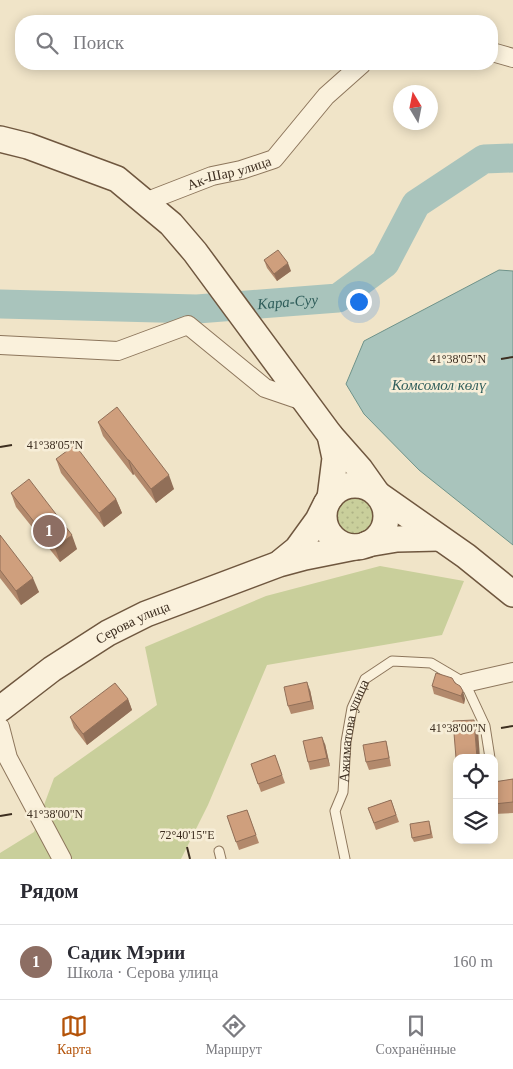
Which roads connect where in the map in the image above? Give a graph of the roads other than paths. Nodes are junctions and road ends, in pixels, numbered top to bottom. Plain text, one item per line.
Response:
1 (498, 54) edge
2 (513, 58) edge
3 (355, 70) edge
4 (0, 139) edge
5 (145, 202) junction
6 (0, 345) edge
7 (306, 402) junction
8 (330, 435) junction
9 (378, 494) junction
10 (328, 500) junction
11 (439, 538) junction
12 (361, 546) junction
13 (279, 564) junction
14 (513, 594) edge
15 (513, 672) edge
16 (465, 683) junction
17 (0, 708) edge
18 (0, 727) edge
19 (489, 754) edge
20 (62, 859) edge
21 (345, 859) edge

1 - 2 street
3 - 5 street, Ак-Шар улица
4 - 5 main road
5 - 7 main road
6 - 7 street
7 - 8 main road
8 - 9 main road
8 - 10 main road
9 - 10 main road
9 - 11 main road
9 - 12 main road
10 - 12 main road
10 - 13 main road, Серова улица
11 - 12 main road, Серова улица
11 - 14 main road
12 - 13 main road, Серова улица
13 - 17 main road, Серова улица
15 - 16 street
16 - 19 lane
16 - 21 lane, Ажиматова улица
18 - 20 street

